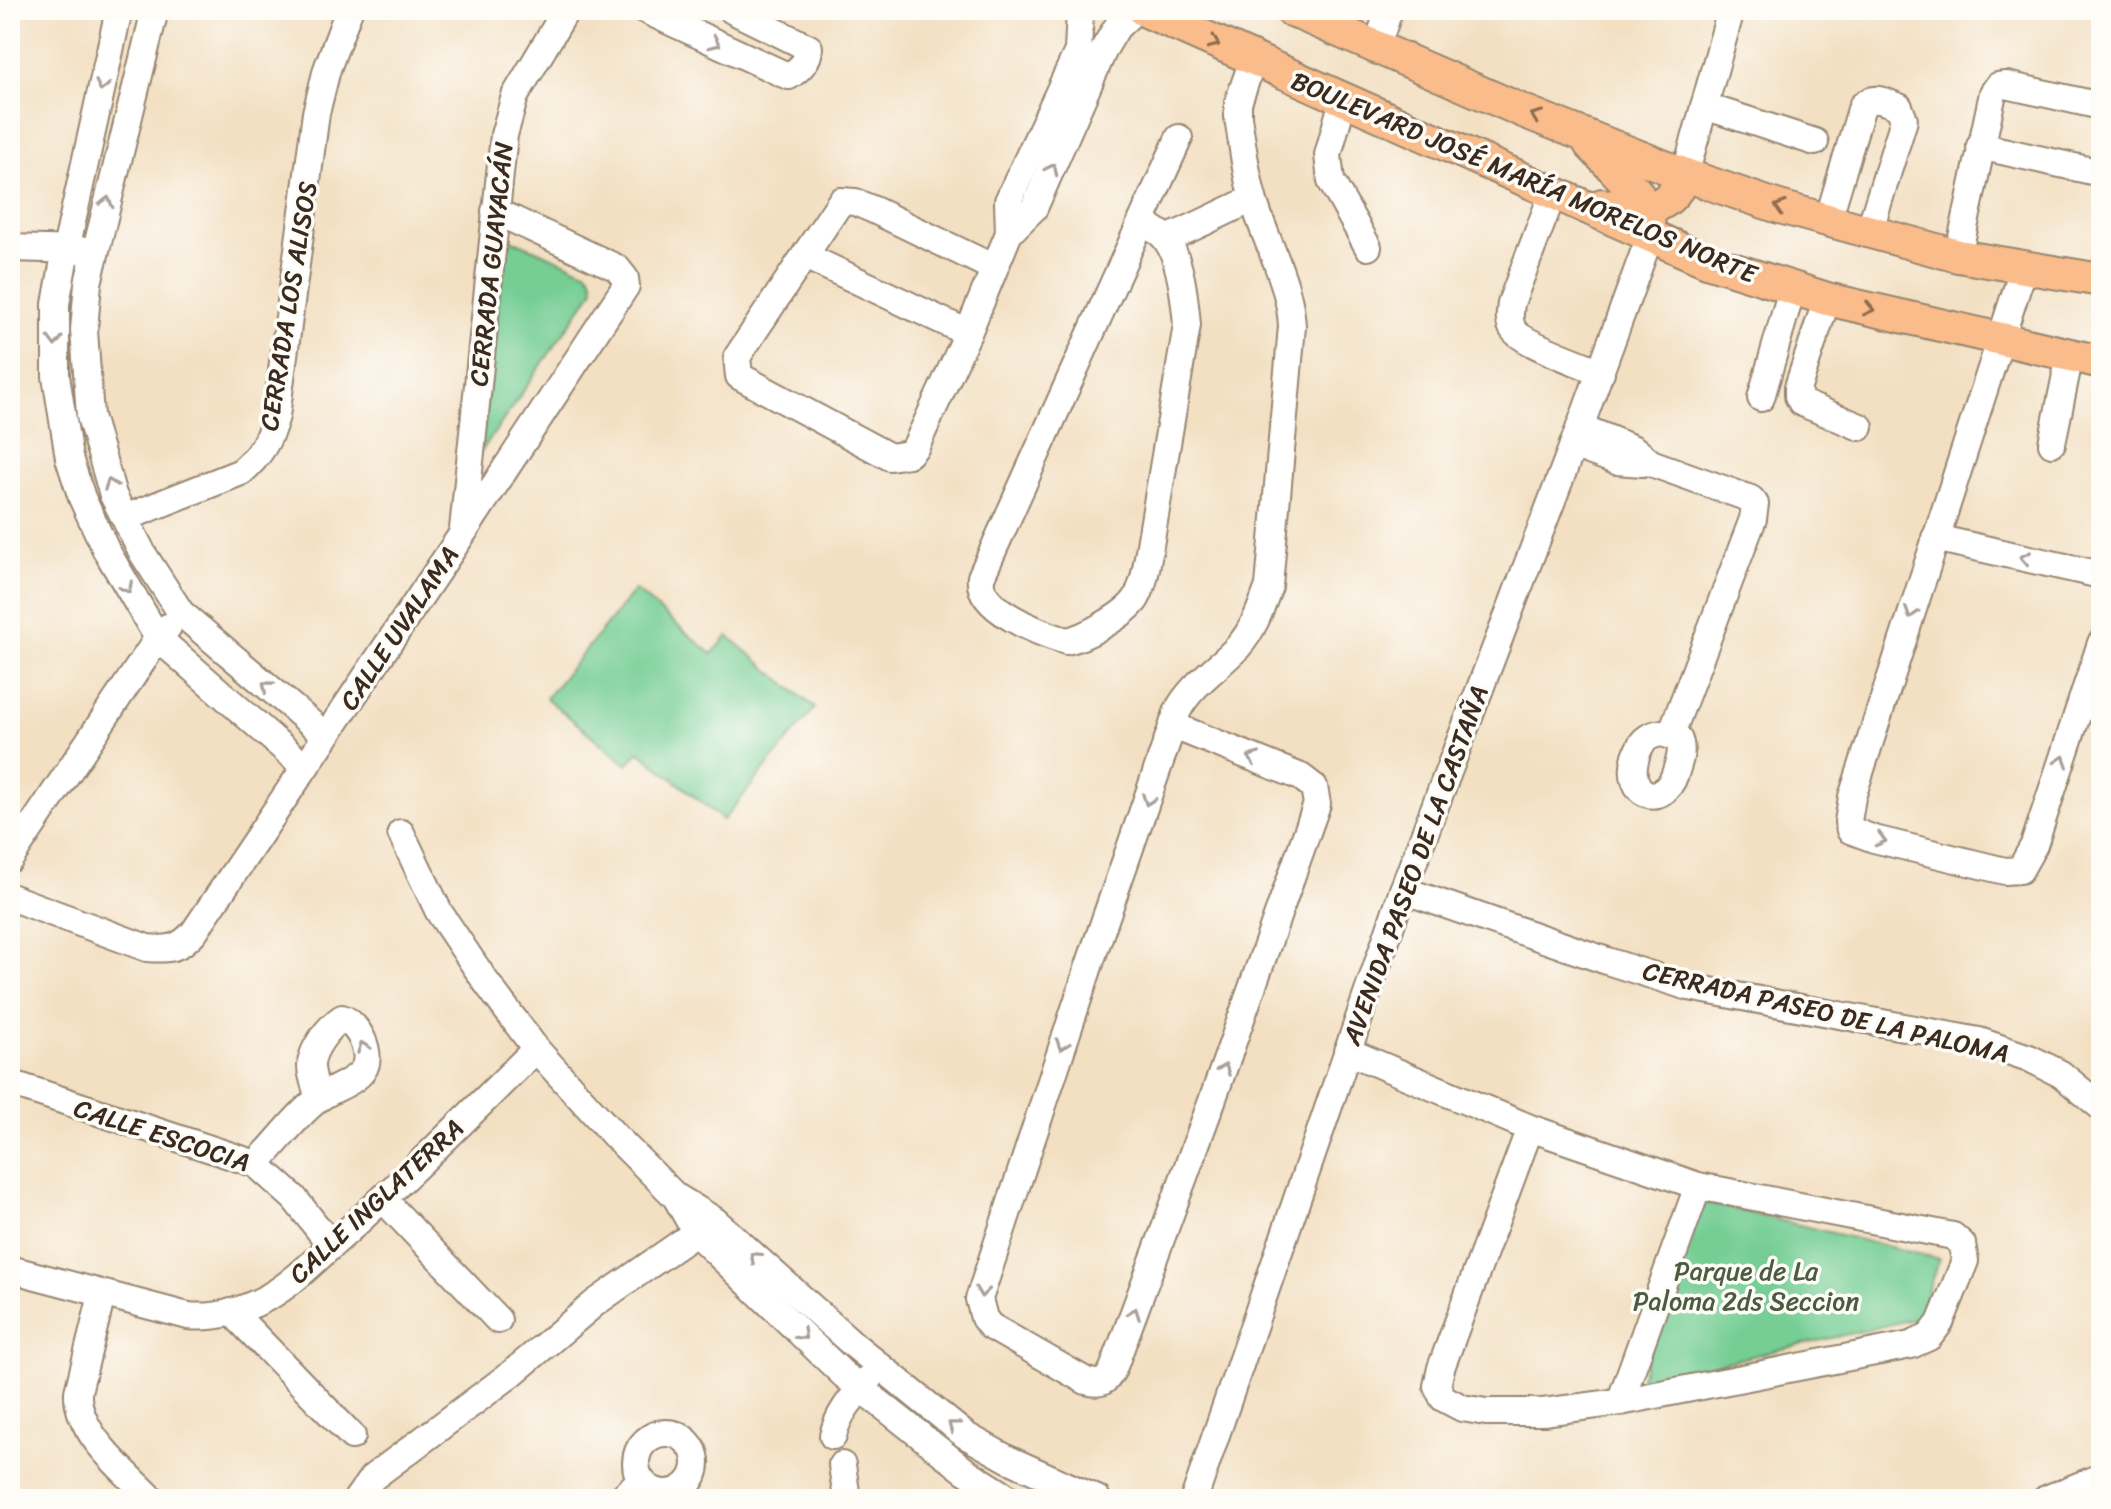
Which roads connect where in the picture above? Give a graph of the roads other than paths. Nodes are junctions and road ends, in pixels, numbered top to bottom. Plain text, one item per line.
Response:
1 (119, 10) edge
2 (155, 10) edge
3 (349, 10) edge
4 (566, 10) edge
5 (645, 10) edge
6 (732, 10) edge
7 (1080, 10) edge
8 (1135, 10) edge
9 (1144, 10) edge
10 (1291, 10) edge
11 (1389, 10) edge
12 (1731, 10) edge
13 (1183, 18) edge
14 (1376, 49) junction
15 (1253, 60) junction
16 (1343, 100) junction
17 (1704, 106) junction
18 (2101, 106) edge
19 (1063, 114) junction
20 (1578, 133) junction
21 (1179, 138) dead end
22 (1815, 142) dead end
23 (1980, 146) junction
24 (2101, 173) edge
25 (1685, 175) junction
26 (1560, 196) junction
27 (1255, 205) junction
28 (495, 211) junction
29 (1828, 220) junction
30 (1142, 223) junction
31 (1647, 223) junction
32 (1869, 232) junction
33 (1166, 239) junction
34 (1368, 247) dead end
35 (10, 248) edge
36 (66, 249) junction
37 (95, 250) junction
38 (805, 256) junction
39 (1958, 256) junction
40 (2024, 267) junction
41 (994, 268) junction
42 (2101, 280) edge
43 (1792, 289) junction
44 (1827, 299) junction
45 (968, 333) junction
46 (2000, 339) junction
47 (2070, 355) junction
48 (2101, 362) edge
49 (1601, 372) junction
50 (1761, 398) dead end
51 (1860, 427) dead end
52 (1577, 436) junction
53 (2052, 443) dead end
54 (125, 518) junction
55 (463, 533) junction
56 (1935, 538) junction
57 (2101, 575) edge
58 (181, 613) junction
59 (158, 638) junction
60 (2101, 643) edge
61 (1174, 726) junction
62 (1671, 734) dead end
63 (326, 736) junction
64 (305, 767) junction
65 (401, 833) dead end
66 (10, 859) edge
67 (1403, 890) junction
68 (10, 897) edge
69 (536, 1049) junction
70 (1347, 1051) junction
71 (10, 1083) edge
72 (319, 1098) dead end
73 (2101, 1107) edge
74 (1530, 1128) junction
75 (256, 1164) junction
76 (1698, 1186) junction
77 (383, 1199) junction
78 (705, 1226) junction
79 (331, 1245) junction
80 (10, 1269) edge
81 (102, 1295) junction
82 (232, 1312) junction
83 (498, 1320) dead end
84 (881, 1366) junction
85 (862, 1388) junction
86 (1620, 1402) junction
87 (352, 1436) dead end
88 (833, 1436) dead end
89 (1008, 1459) junction
90 (842, 1465) dead end
91 (641, 1480) dead end
92 (970, 1488) edge
93 (2087, 1488) edge
94 (152, 1499) edge
95 (357, 1499) edge
96 (620, 1499) edge
97 (847, 1499) edge
98 (1010, 1499) edge
99 (1097, 1499) edge
100 (1194, 1499) edge
101 (2046, 1499) edge

1 -> 36 street
37 -> 2 street
3 - 54 street, CERRADA LOS ALISOS
4 - 28 street, CERRADA GUAYACÁN
5 -> 6 street
7 - 19 street
8 - 19 street
9 - 13 main road, BOULEVARD JOSÉ MARÍA MORELOS NORTE
10 - 14 main road
11 - 14 street
12 - 17 street
13 -> 15 main road, BOULEVARD JOSÉ MARÍA MORELOS NORTE
20 -> 14 main road
15 - 16 main road, BOULEVARD JOSÉ MARÍA MORELOS NORTE
15 - 27 street
16 - 26 main road, BOULEVARD JOSÉ MARÍA MORELOS NORTE
16 - 34 street
17 - 22 street
17 - 25 street
18 - 23 street
19 - 41 street
20 - 25 main road
20 - 31 main road
21 - 30 street
23 - 24 street
23 - 39 street
29 -> 25 main road
25 - 31 main road
26 - 31 main road, BOULEVARD JOSÉ MARÍA MORELOS NORTE
26 - 49 street
27 - 33 street
27 - 61 street
28 - 55 street, CERRADA GUAYACÁN
28 - 55 street, CALLE UVALAMA
29 - 32 main road
29 - 32 street
30 - 33 street
30 - 33 street
31 - 43 main road, BOULEVARD JOSÉ MARÍA MORELOS NORTE
31 - 49 street, AVENIDA PASEO DE LA CASTAÑA
32 - 39 main road
35 - 36 street
36 - 37 street
36 -> 59 street
54 -> 37 street
38 - 41 street
38 - 45 street
38 - 45 street
39 - 40 main road
40 - 42 main road
40 - 46 street
41 - 45 street
43 - 44 main road, BOULEVARD JOSÉ MARÍA MORELOS NORTE
43 - 50 street
44 -> 46 main road, BOULEVARD JOSÉ MARÍA MORELOS NORTE
44 - 51 street
46 - 47 main road, BOULEVARD JOSÉ MARÍA MORELOS NORTE
46 - 56 street
47 - 48 main road, BOULEVARD JOSÉ MARÍA MORELOS NORTE
47 - 53 street
49 - 52 street, AVENIDA PASEO DE LA CASTAÑA
52 - 62 street
52 - 67 street, AVENIDA PASEO DE LA CASTAÑA
54 - 58 street
55 - 63 street, CALLE UVALAMA
57 -> 56 street
56 -> 60 street
58 - 59 street
63 -> 58 street
59 - 64 street
59 - 66 street
61 -> 61 street
63 - 64 street, CALLE UVALAMA
64 - 68 street, CALLE UVALAMA
65 - 69 street
67 - 70 street, AVENIDA PASEO DE LA CASTAÑA
67 - 73 street, CERRADA PASEO DE LA PALOMA
69 - 77 street, CALLE INGLATERRA
69 - 78 street
70 - 74 street
70 - 100 street, AVENIDA PASEO DE LA CASTAÑA
71 - 75 street, CALLE ESCOCIA
72 - 75 street
74 - 76 street
74 - 86 street
75 - 79 street, CALLE ESCOCIA
76 - 86 street
76 - 86 street
77 - 79 street, CALLE INGLATERRA
77 - 83 street
84 -> 78 street
78 -> 85 street
78 - 95 street
79 - 82 street, CALLE INGLATERRA
80 - 81 street, CALLE INGLATERRA
81 - 82 street, CALLE INGLATERRA
81 - 94 street
82 - 87 street
84 - 85 street
89 -> 84 street
85 - 88 street
85 - 92 street
89 - 92 street
89 - 99 street
90 - 97 street
91 - 96 street
92 - 98 street
93 - 101 street

